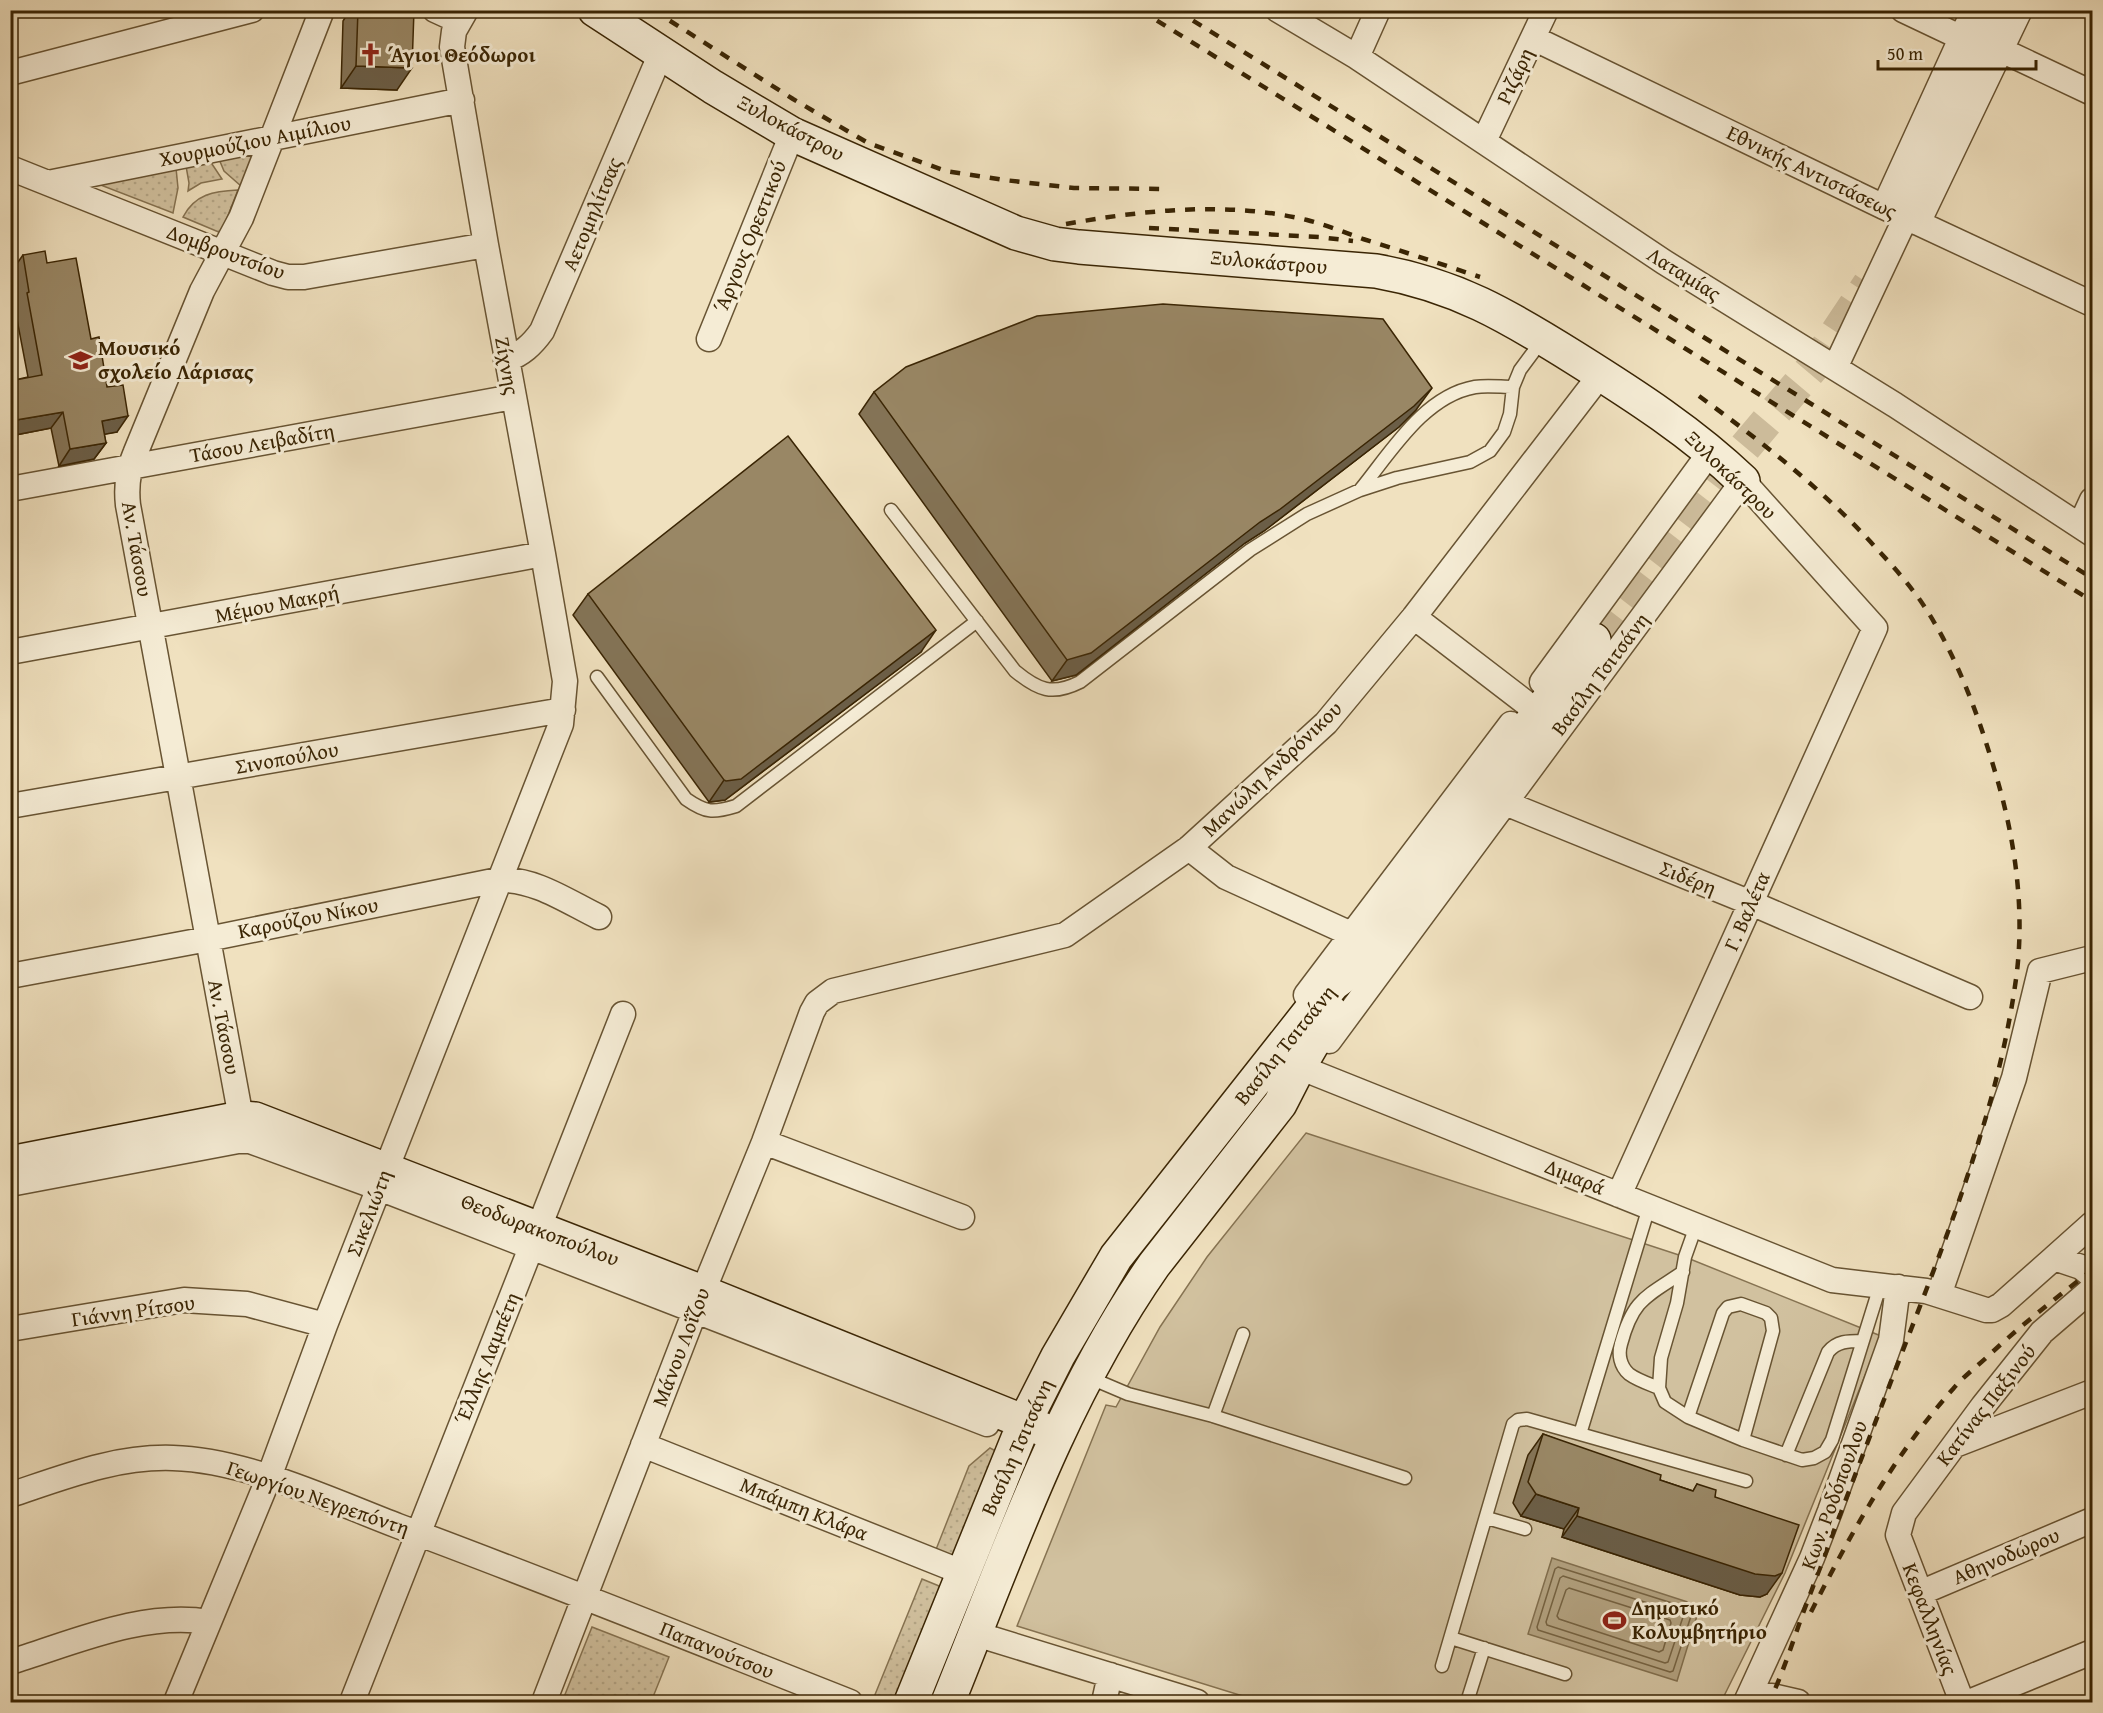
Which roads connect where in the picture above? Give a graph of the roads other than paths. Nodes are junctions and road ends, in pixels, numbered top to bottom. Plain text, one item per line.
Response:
1 (252, 10) edge
2 (321, 10) edge
3 (435, 10) edge
4 (595, 10) edge
5 (1278, 10) edge
6 (1378, 10) edge
7 (1546, 10) edge
8 (1904, 10) edge
9 (1974, 10) edge
10 (1998, 10) edge
11 (2020, 10) edge
12 (463, 16) edge
13 (1533, 38) junction
14 (1962, 38) junction
15 (2001, 50) junction
16 (661, 53) junction
17 (1357, 57) junction
18 (10, 73) edge
19 (2092, 93) edge
20 (462, 100) junction
21 (792, 134) junction
22 (274, 137) junction
23 (1484, 141) junction
24 (10, 168) edge
25 (48, 183) junction
26 (1905, 210) junction
27 (486, 245) junction
28 (223, 253) junction
29 (2092, 304) edge
30 (1544, 338) junction
31 (709, 339) dead end
32 (506, 360) junction
33 (1835, 368) junction
34 (1601, 374) junction
35 (1513, 387) junction
36 (513, 397) junction
37 (1711, 451) junction
38 (130, 467) junction
39 (1743, 482) junction
40 (10, 489) edge
41 (1360, 490) junction
42 (2092, 500) edge
43 (891, 510) dead end
44 (2086, 530) edge
45 (543, 554) junction
46 (1414, 617) junction
47 (977, 621) junction
48 (152, 627) junction
49 (1875, 628) joint
50 (1594, 640) tunnel mouth
51 (10, 652) edge
52 (597, 677) dead end
53 (1526, 703) junction
54 (562, 717) junction
55 (179, 777) junction
56 (1505, 803) junction
57 (10, 806) edge
58 (1190, 848) junction
59 (498, 880) junction
60 (1751, 903) junction
61 (599, 916) dead end
62 (1351, 934) junction
63 (208, 939) junction
64 (2092, 958) edge
65 (10, 976) edge
66 (824, 996) joint
67 (1970, 997) dead end
68 (623, 1014) dead end
69 (1296, 1062) junction
70 (241, 1118) junction
71 (764, 1142) junction
72 (10, 1163) edge
73 (383, 1179) junction
74 (10, 1184) edge
75 (1619, 1195) junction
76 (1649, 1207) junction
77 (962, 1217) dead end
78 (2092, 1224) edge
79 (1696, 1226) junction
80 (534, 1239) junction
81 (2054, 1258) junction
82 (1683, 1272) junction
83 (2092, 1275) edge
84 (1889, 1286) junction
85 (2092, 1289) edge
86 (1939, 1295) junction
87 (698, 1302) junction
88 (325, 1325) junction
89 (10, 1329) edge
90 (1243, 1334) dead end
91 (1862, 1341) junction
92 (1087, 1377) junction
93 (1659, 1388) junction
94 (2092, 1392) edge
95 (1213, 1416) junction
96 (1688, 1417) junction
97 (1021, 1429) junction
98 (1056, 1434) junction
99 (1580, 1434) junction
100 (1743, 1440) junction
101 (643, 1445) junction
102 (1954, 1445) junction
103 (1786, 1455) junction
104 (269, 1477) junction
105 (1405, 1478) dead end
106 (1746, 1481) dead end
107 (10, 1495) edge
108 (1487, 1518) junction
109 (2092, 1520) edge
110 (1525, 1529) dead end
111 (418, 1533) junction
112 (1898, 1535) joint
113 (964, 1574) junction
114 (1920, 1593) junction
115 (584, 1597) junction
116 (209, 1622) junction
117 (976, 1634) junction
118 (1451, 1638) junction
119 (1484, 1648) junction
120 (2092, 1652) edge
121 (10, 1662) edge
122 (1442, 1666) dead end
123 (1565, 1674) dead end
124 (1110, 1676) junction
125 (1748, 1699) edge
126 (176, 1702) edge
127 (352, 1702) edge
128 (544, 1702) edge
129 (850, 1702) edge
130 (911, 1702) edge
131 (948, 1702) edge
132 (1104, 1702) edge
133 (1197, 1702) edge
134 (1467, 1702) edge
135 (1798, 1702) edge
136 (1962, 1702) edge
137 (1969, 1702) edge

1 - 18 street
2 - 22 street, Αν. Τάσσου
3 - 12 street
4 - 16 street, Ξυλοκάστρου
5 - 17 street, Λαταμίας
6 - 17 street
7 - 13 street, Ριζάρη
8 - 14 street
9 - 14 street
10 - 26 street
11 - 15 street
12 - 20 street, Ζίχνης
13 - 23 street, Ριζάρη
13 - 26 street, Εθνικής Αντιστάσεως
14 - 26 street
15 - 19 street
15 - 26 street
16 - 21 street, Ξυλοκάστρου
16 - 32 street, Αετομηλίτσας
17 - 23 street, Λαταμίας
20 - 22 street, Χουρμούζιου Αιμίλιου
20 - 27 street, Ζίχνης
21 - 30 street, Ξυλοκάστρου
21 - 31 street, Άργους Ορεστικού
22 - 25 street, Χουρμούζιου Αιμίλιου
22 - 28 street, Αν. Τάσσου
23 - 33 street, Λαταμίας
24 - 25 street, Δομβρουτσίου
25 - 28 street, Δομβρουτσίου
26 - 29 street, Εθνικής Αντιστάσεως
26 - 33 street
27 - 28 street, Δομβρουτσίου
27 - 32 street, Ζίχνης
28 - 38 street, Αν. Τάσσου
30 - 34 street, Ξυλοκάστρου
30 - 35 lane
32 - 36 street, Ζίχνης
33 - 44 street, Λαταμίας
34 - 37 street, Ξυλοκάστρου
34 - 46 street, Μανώλη Ανδρόνικου
35 - 41 lane
35 - 41 lane
36 - 38 street, Τάσου Λειβαδίτη
36 - 45 street, Ζίχνης
37 - 39 street, Ξυλοκάστρου
37 - 53 street
38 - 40 street, Τάσου Λειβαδίτη
38 - 48 street, Αν. Τάσσου
39 - 49 street, Ξυλοκάστρου
39 - 56 street, Βασίλη Τσιτσάνη
41 - 47 lane
42 - 44 street
43 - 47 lane
45 - 48 street, Μέμου Μακρή
45 - 54 street, Ζίχνης
46 - 53 street
46 - 58 street, Μανώλη Ανδρόνικου
47 - 52 lane
48 - 51 street, Μέμου Μακρή
48 - 55 street, Αν. Τάσσου
49 - 60 street, Γ. Βαλέτα
50 - 69 street, Βασίλη Τσιτσάνη
53 - 62 street
54 - 55 street, Σινοπούλου
54 - 59 street, Σικελιώτη
55 - 57 street, Σινοπούλου
55 - 63 street, Αν. Τάσσου
56 - 60 street, Σιδέρη
56 - 69 street, Βασίλη Τσιτσάνη
58 - 62 street
58 - 66 street, Μανώλη Ανδρόνικου
59 - 61 street, Καρούζου Νίκου
59 - 63 street, Καρούζου Νίκου
59 - 73 street, Σικελιώτη
60 - 67 street, Σιδέρη
60 - 75 street, Γ. Βαλέτα
62 - 69 street
63 - 65 street, Καρούζου Νίκου
63 - 70 street, Αν. Τάσσου
64 - 86 street
66 - 71 street, Μάνου Λοΐζου
68 - 80 street, Έλλης Λαμπέτη
69 - 75 street, Διμαρά
69 - 92 street, Βασίλη Τσιτσάνη
69 - 97 street, Βασίλη Τσιτσάνη
70 - 72 street, Θεοδωρακοπούλου
70 - 73 street, Θεοδωρακοπούλου
71 - 77 street
71 - 87 street, Μάνου Λοΐζου
73 - 74 street
73 - 80 street, Θεοδωρακοπούλου
73 - 88 street, Σικελιώτη
75 - 76 street, Διμαρά
76 - 79 street, Διμαρά
76 - 99 lane
78 - 81 street
79 - 82 lane
79 - 84 street, Διμαρά
80 - 87 street, Θεοδωρακοπούλου
80 - 111 street, Έλλης Λαμπέτη
81 - 83 street
81 - 86 street, Διμαρά
82 - 93 lane
82 - 93 lane
84 - 86 street, Διμαρά
84 - 91 lane
84 - 125 street, Κων. Ροδόπουλου
85 - 102 street, Κατίνας Παξινού
87 - 97 street, Θεοδωρακοπούλου
87 - 101 street, Μάνου Λοΐζου
88 - 89 street, Γιάννη Ρίτσου
88 - 104 street, Σικελιώτη
90 - 95 lane
91 - 103 lane
91 - 103 lane
92 - 95 lane
92 - 98 street, Βασίλη Τσιτσάνη
93 - 96 lane
94 - 102 street
95 - 105 lane
96 - 100 lane
96 - 100 lane
97 - 98 street, Θεοδωρακοπούλου
97 - 113 street, Βασίλη Τσιτσάνη
98 - 117 street, Βασίλη Τσιτσάνη
99 - 106 lane
99 - 108 lane
100 - 103 lane
101 - 113 street, Μπάμπη Κλάρα
101 - 115 street, Μάνου Λοΐζου
102 - 112 street, Κατίνας Παξινού
104 - 107 street, Γεωργίου Νεγρεπόντη
104 - 111 street, Γεωργίου Νεγρεπόντη
104 - 116 street, Σικελιώτη
108 - 110 lane
108 - 118 lane
109 - 114 street, Αθηνοδώρου
111 - 115 street, Γεωργίου Νεγρεπόντη
111 - 127 street, Έλλης Λαμπέτη
112 - 114 street, Κεφαλληνίας
113 - 130 street, Βασίλη Τσιτσάνη
114 - 136 street, Κεφαλληνίας
115 - 128 street, Μάνου Λοΐζου
115 - 129 street, Παπανούτσου
116 - 121 street
116 - 126 street, Σικελιώτη
117 - 124 street
117 - 131 street, Βασίλη Τσιτσάνη
118 - 119 lane
118 - 122 lane
119 - 123 lane
119 - 134 lane
120 - 137 street
124 - 132 street
124 - 133 street
125 - 135 street, Κων. Ροδόπουλου

